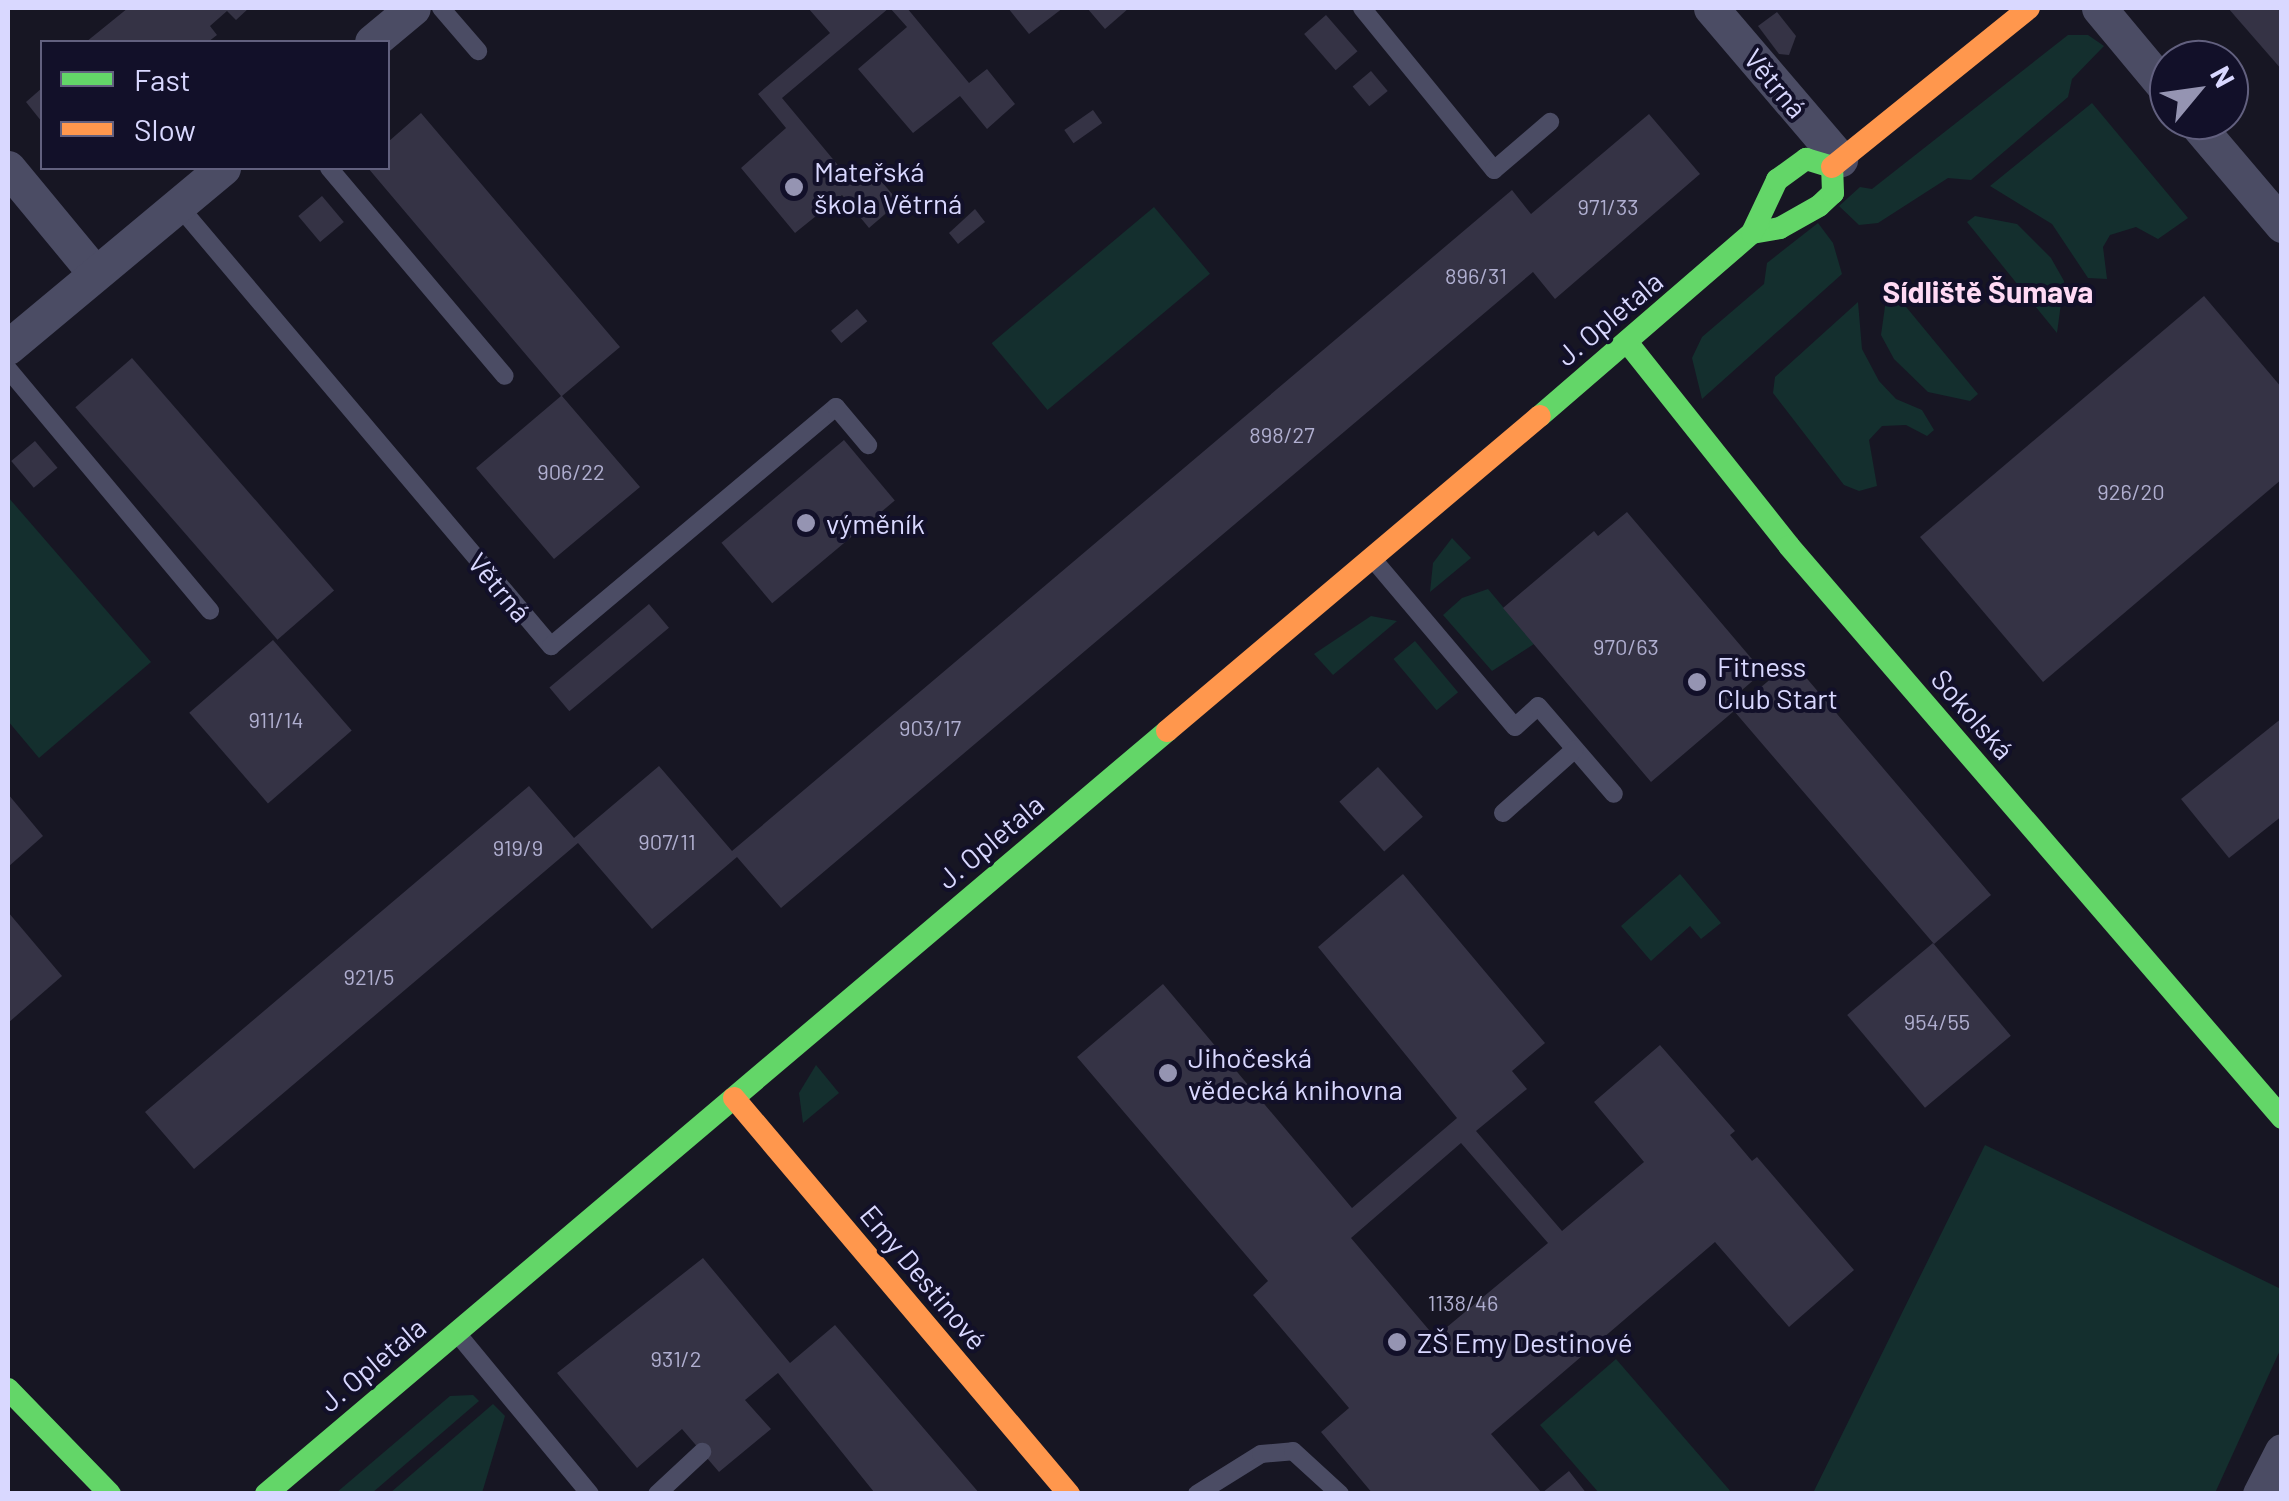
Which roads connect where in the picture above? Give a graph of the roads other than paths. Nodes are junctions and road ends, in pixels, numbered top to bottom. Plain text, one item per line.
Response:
1 (414, 8) edge
2 (441, 8) edge
3 (1362, 8) edge
4 (1711, 8) edge
5 (2029, 8) edge
6 (2099, 8) edge
7 (374, 40) edge
8 (478, 52) dead end
9 (2149, 68) edge
10 (1550, 122) dead end
11 (2210, 140) edge
12 (1836, 163) junction
13 (8, 168) edge
14 (220, 170) edge
15 (331, 170) edge
16 (178, 205) junction
17 (2282, 225) edge
18 (1752, 233) junction
19 (94, 272) junction
20 (1627, 342) junction
21 (8, 347) edge
22 (8, 370) edge
23 (505, 376) dead end
24 (868, 446) dead end
25 (1371, 558) junction
26 (210, 610) dead end
27 (1576, 749) junction
28 (1614, 794) dead end
29 (1504, 813) dead end
30 (734, 1098) junction
31 (2282, 1118) edge
32 (456, 1332) junction
33 (8, 1388) edge
34 (2282, 1451) edge
35 (702, 1452) dead end
36 (110, 1494) edge
37 (266, 1494) edge
38 (590, 1494) edge
39 (657, 1494) edge
40 (1069, 1494) edge
41 (1197, 1494) edge
42 (1340, 1494) edge
43 (2260, 1494) edge

1 - 7 street
2 - 8 lane
3 - 10 lane
4 - 12 street, Větrná
5 - 12 street, J. Opletala
6 - 9 street
11 - 17 street
12 - 18 street, J. Opletala
12 - 18 street, J. Opletala
13 - 19 street
14 - 16 street
15 - 23 lane
16 - 19 street
16 - 24 lane, Větrná
18 - 20 street, J. Opletala
19 - 21 street
20 - 25 street, J. Opletala
20 - 31 street, Sokolská
22 - 26 lane
25 - 27 lane
25 - 30 street, J. Opletala
27 - 28 lane
27 - 29 lane
30 - 32 street, J. Opletala
30 - 40 street, Emy Destinové
32 - 37 street, J. Opletala
32 - 38 lane
33 - 36 street
34 - 43 street
35 - 39 lane
41 - 42 lane

